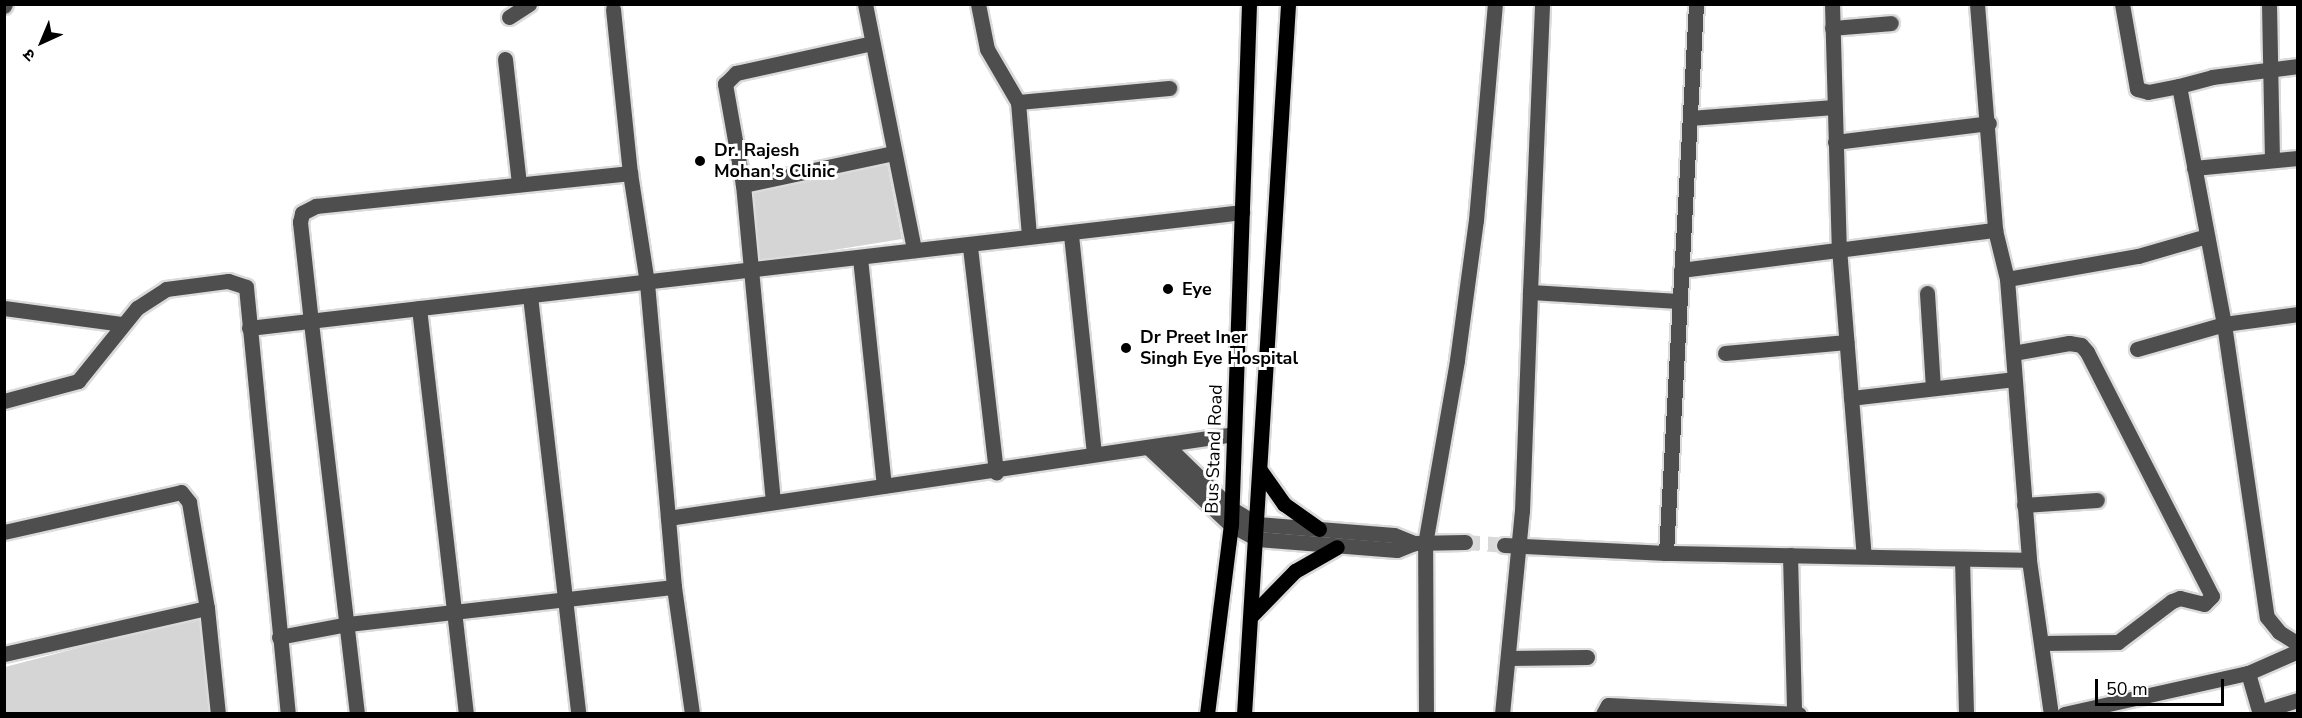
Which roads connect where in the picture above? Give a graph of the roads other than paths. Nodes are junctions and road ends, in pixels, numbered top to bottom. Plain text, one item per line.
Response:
1 (529, 4) edge
2 (865, 4) edge
3 (978, 4) edge
4 (1249, 4) edge
5 (1288, 4) edge
6 (1495, 4) edge
7 (1542, 4) edge
8 (1696, 4) edge
9 (1832, 4) edge
10 (1977, 4) edge
11 (2122, 4) edge
12 (2269, 4) edge
13 (613, 9) dead end
14 (509, 17) dead end
15 (1891, 23) dead end
16 (1832, 28) junction
17 (872, 43) junction
18 (505, 58) dead end
19 (2298, 66) edge
20 (2268, 68) junction
21 (2179, 86) junction
22 (1169, 88) dead end
23 (1018, 102) junction
24 (1834, 107) junction
25 (1690, 118) junction
26 (1989, 123) junction
27 (1835, 142) junction
28 (894, 153) junction
29 (2272, 158) junction
30 (2298, 158) edge
31 (2194, 168) junction
32 (630, 173) junction
33 (519, 184) junction
34 (743, 185) junction
35 (1242, 212) junction
36 (1995, 230) junction
37 (1071, 235) junction
38 (2207, 236) junction
39 (1029, 237) junction
40 (970, 247) junction
41 (1839, 248) junction
42 (914, 250) junction
43 (860, 258) junction
44 (1681, 270) junction
45 (750, 272) junction
46 (2007, 279) junction
47 (647, 283) junction
48 (1530, 292) junction
49 (1927, 293) dead end
50 (530, 296) junction
51 (1679, 301) junction
52 (4, 308) edge
53 (419, 308) junction
54 (2298, 314) edge
55 (310, 322) junction
56 (123, 324) junction
57 (2224, 324) junction
58 (249, 328) junction
59 (1847, 342) junction
60 (2137, 349) dead end
61 (1725, 352) dead end
62 (2013, 353) junction
63 (2014, 379) junction
64 (1934, 388) junction
65 (1851, 398) junction
66 (4, 401) edge
67 (1234, 435) junction
68 (1167, 446) junction
69 (1150, 449) junction
70 (1094, 454) junction
71 (1260, 470) junction
72 (996, 473) junction
73 (884, 486) junction
74 (2097, 500) dead end
75 (774, 502) junction
76 (2024, 505) junction
77 (1232, 509) junction
78 (668, 518) junction
79 (1231, 525) junction
80 (1319, 529) junction
81 (4, 532) edge
82 (1257, 532) junction
83 (1465, 542) tunnel mouth
84 (1419, 544) junction
85 (1512, 545) junction
86 (1337, 547) junction
87 (1666, 553) junction
88 (1790, 555) junction
89 (1864, 556) junction
90 (1962, 559) junction
91 (2029, 560) junction
92 (674, 587) junction
93 (566, 599) junction
94 (207, 608) junction
95 (455, 613) junction
96 (1252, 615) junction
97 (348, 624) junction
98 (279, 637) junction
99 (2043, 643) junction
100 (2298, 644) edge
101 (2298, 651) edge
102 (4, 654) edge
103 (1587, 657) dead end
104 (1508, 658) junction
105 (2248, 673) junction
106 (2298, 700) edge
107 (1794, 713) edge
108 (2260, 713) edge
109 (218, 714) edge
110 (288, 714) edge
111 (357, 714) edge
112 (466, 714) edge
113 (578, 714) edge
114 (692, 714) edge
115 (1207, 714) edge
116 (1244, 714) edge
117 (1426, 714) edge
118 (1502, 714) edge
119 (1603, 714) edge
120 (1799, 714) edge
121 (1966, 714) edge
122 (2051, 714) edge
123 (2064, 714) edge

1 - 14 street
2 - 17 street
3 - 23 street
4 - 35 main road, Bus Stand Road
5 - 71 main road
6 - 84 street
7 - 48 street
8 - 25 street
9 - 16 street
10 - 26 street
11 - 21 street
12 - 20 street
13 - 32 street
15 - 16 street
16 - 24 street
17 - 28 street
17 - 34 street
18 - 33 street
19 - 20 street
20 - 21 street
20 - 29 street
21 - 31 street
22 - 23 street
23 - 39 street
24 - 25 street
24 - 27 street
25 - 44 street
26 - 27 street
26 - 36 street
27 - 41 street
28 - 34 street
28 - 42 street
29 - 30 street
29 - 31 street
31 - 38 street
32 - 33 street
32 - 47 street
33 - 55 street
34 - 45 street
35 - 37 street
35 - 67 main road, Bus Stand Road
36 - 41 street
36 - 46 street
37 - 39 street
37 - 70 street
38 - 46 street
38 - 57 street
39 - 40 street
40 - 42 street
40 - 72 street
41 - 44 street
41 - 59 street
42 - 43 street
43 - 45 street
43 - 73 street
44 - 51 street
45 - 47 street
45 - 75 street
46 - 62 street
47 - 50 street
47 - 78 street
48 - 51 street
48 - 85 street
49 - 64 street
50 - 53 street
50 - 93 street
51 - 87 street
52 - 56 street
53 - 55 street
53 - 95 street
54 - 57 street
55 - 58 street
55 - 97 street
56 - 58 street
56 - 66 street
57 - 60 street
57 - 100 street
58 - 98 street
59 - 61 street
59 - 65 street
62 - 63 street
62 - 99 street
63 - 64 street
63 - 76 street
64 - 65 street
65 - 89 street
67 - 68 street
67 - 77 main road, Bus Stand Road
68 - 69 street
68 - 77 street
69 - 70 street
69 - 79 street
70 - 72 street
71 - 80 main road
71 - 82 main road
72 - 73 street
73 - 75 street
74 - 76 street
75 - 78 street
76 - 91 street
77 - 79 main road, Bus Stand Road
77 - 82 street
78 - 92 street
79 - 82 street
79 - 115 main road, Bus Stand Road
80 - 82 street
80 - 84 street
81 - 94 street
82 - 86 street
82 - 96 main road
83 - 84 street
84 - 86 street
84 - 117 street
85 - 87 street
85 - 104 street
86 - 96 main road
87 - 88 street
88 - 89 street
88 - 107 street
89 - 90 street
90 - 91 street
90 - 121 street
91 - 99 street
92 - 93 street
92 - 114 street
93 - 95 street
93 - 113 street
94 - 102 street
94 - 109 street
95 - 97 street
95 - 112 street
96 - 116 main road
97 - 98 street
97 - 111 street
98 - 110 street
99 - 122 street
101 - 105 street
103 - 104 street
104 - 118 street
105 - 108 street
105 - 123 street
106 - 108 street
107 - 119 street
107 - 120 street

